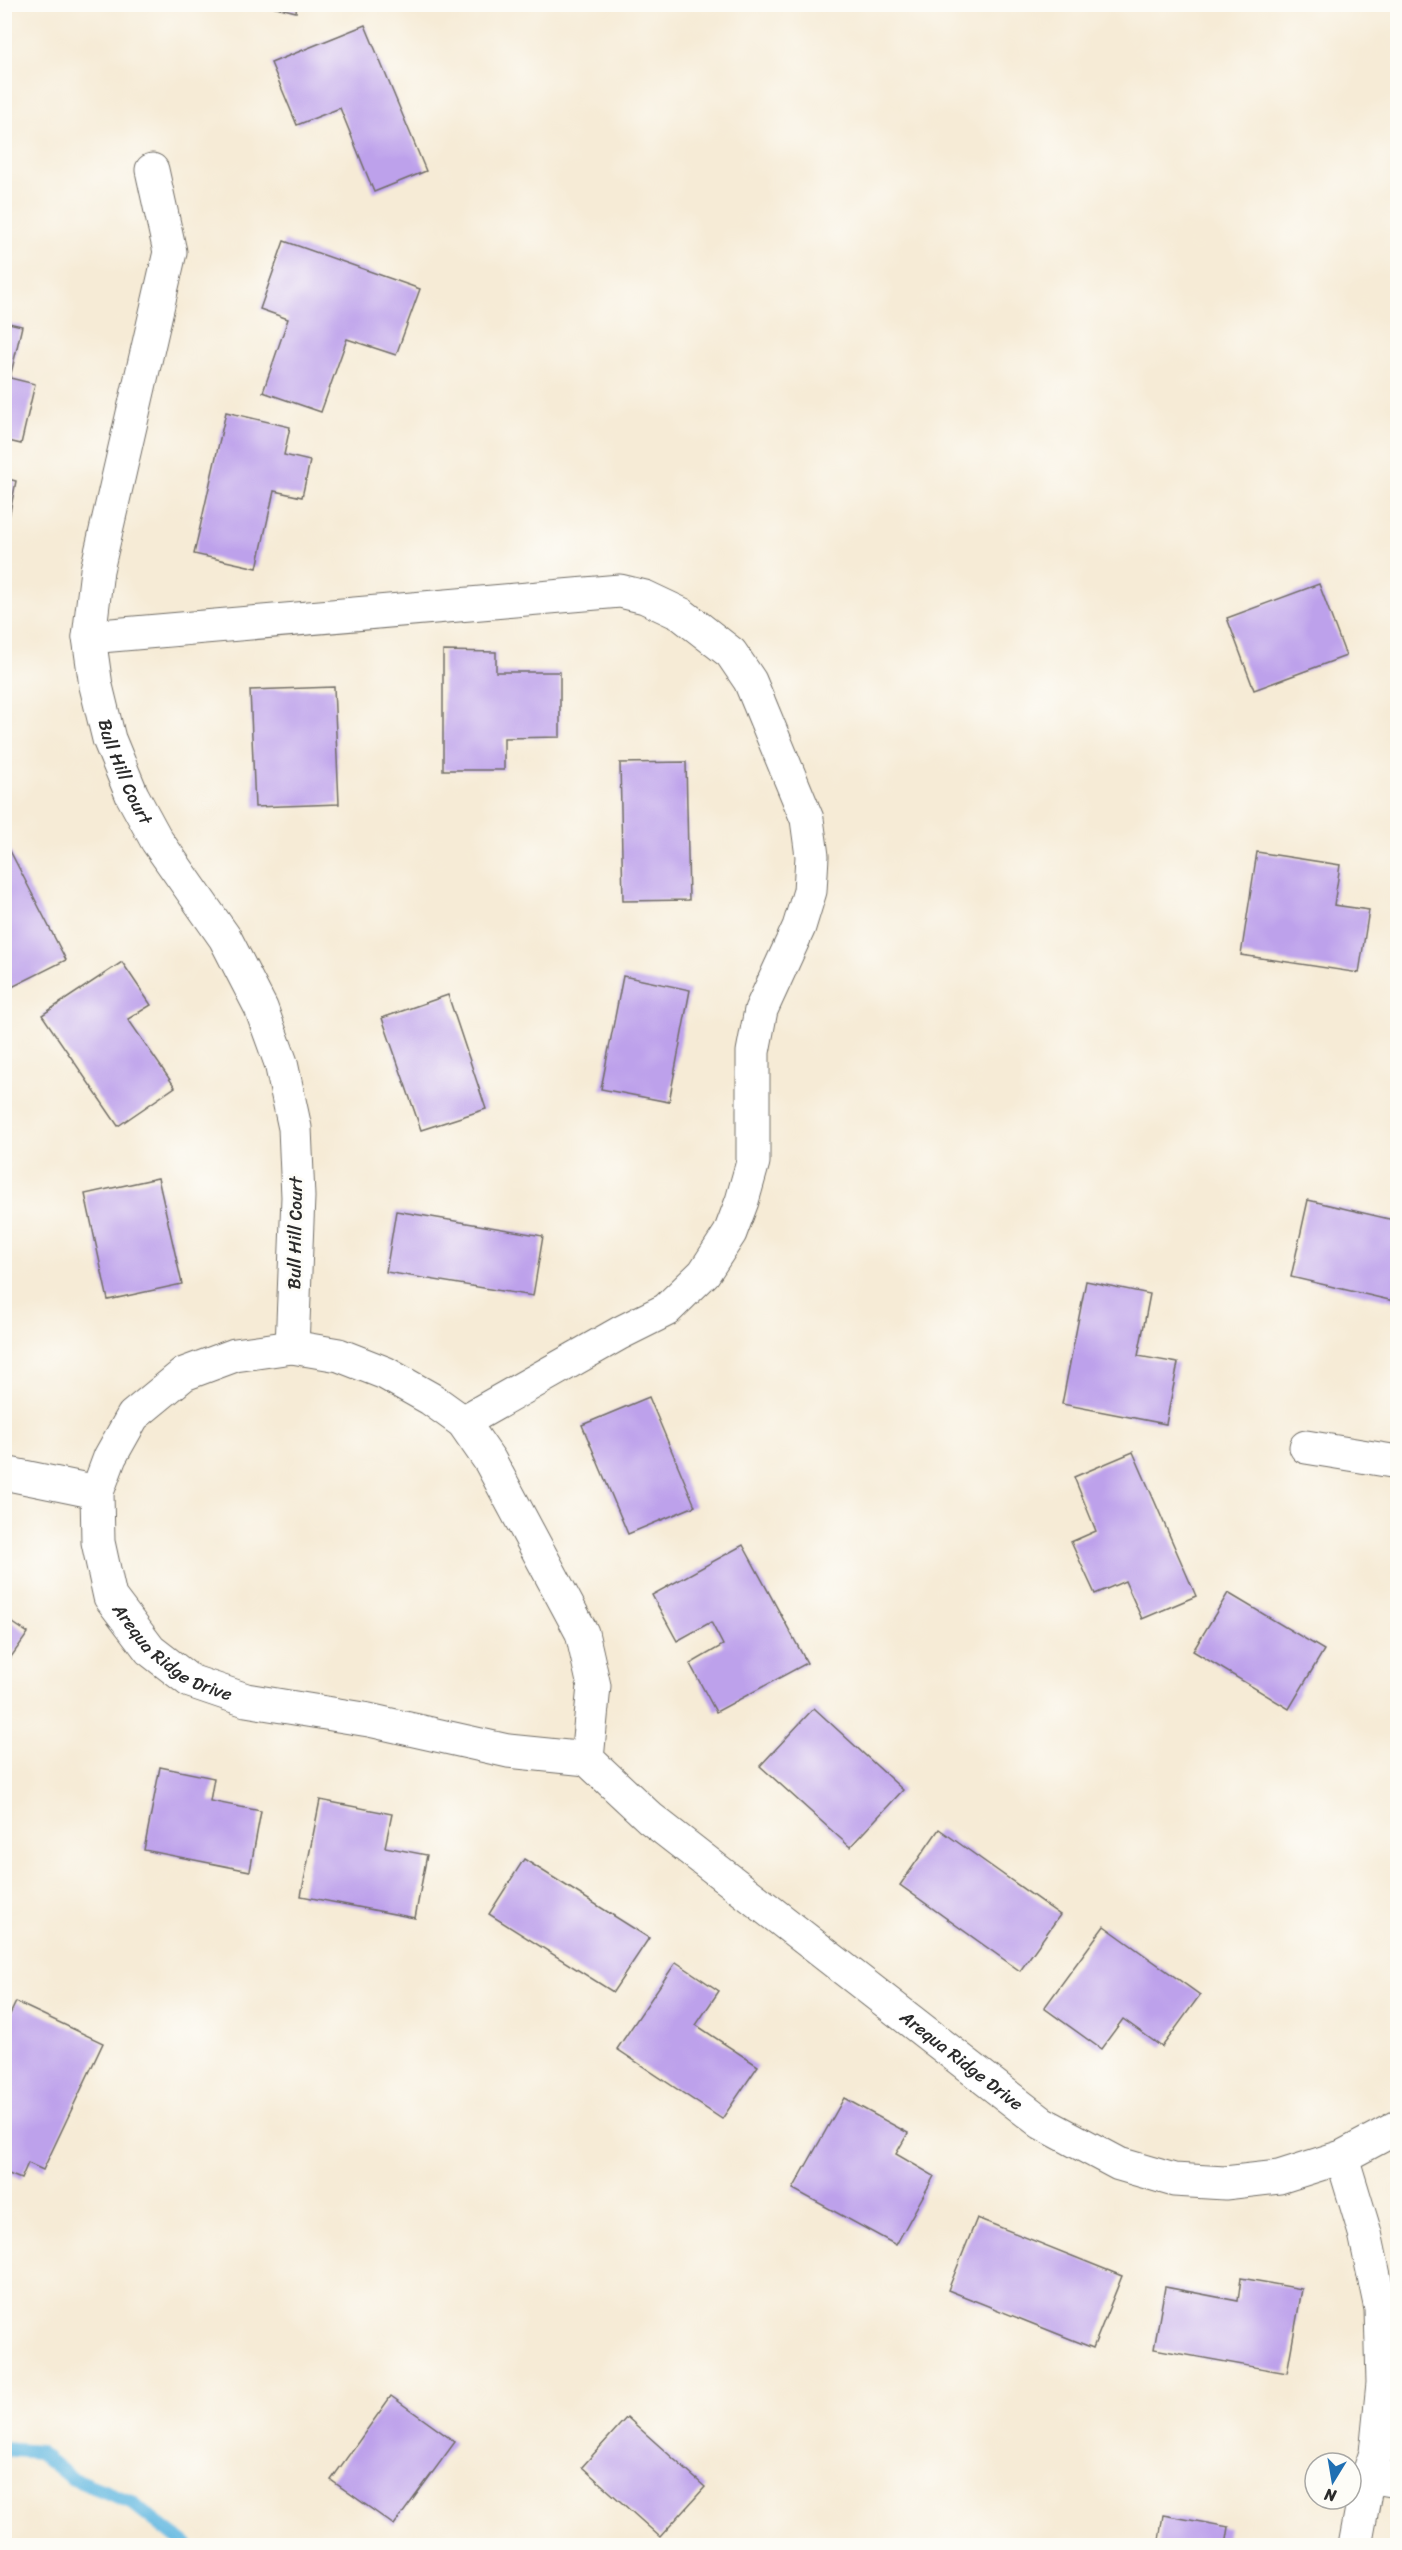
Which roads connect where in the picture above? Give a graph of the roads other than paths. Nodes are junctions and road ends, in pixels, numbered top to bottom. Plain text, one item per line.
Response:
1 (152, 170) dead end
2 (89, 637) junction
3 (292, 1347) junction
4 (463, 1422) junction
5 (1306, 1447) dead end
6 (1398, 1462) edge
7 (4, 1473) edge
8 (97, 1492) junction
9 (587, 1759) junction
10 (1398, 2127) edge
11 (1342, 2157) junction
12 (1383, 2478) edge
13 (1355, 2546) edge

1 - 2 street, Bull Hill Court
2 - 3 street, Bull Hill Court
2 - 4 street
3 - 4 street, Arequa Ridge Drive
3 - 8 street, Arequa Ridge Drive
4 - 9 street, Arequa Ridge Drive
5 - 6 street
7 - 8 street
8 - 9 street, Arequa Ridge Drive
9 - 11 street, Arequa Ridge Drive
10 - 11 street, Arequa Ridge Drive
11 - 12 street
12 - 13 street

